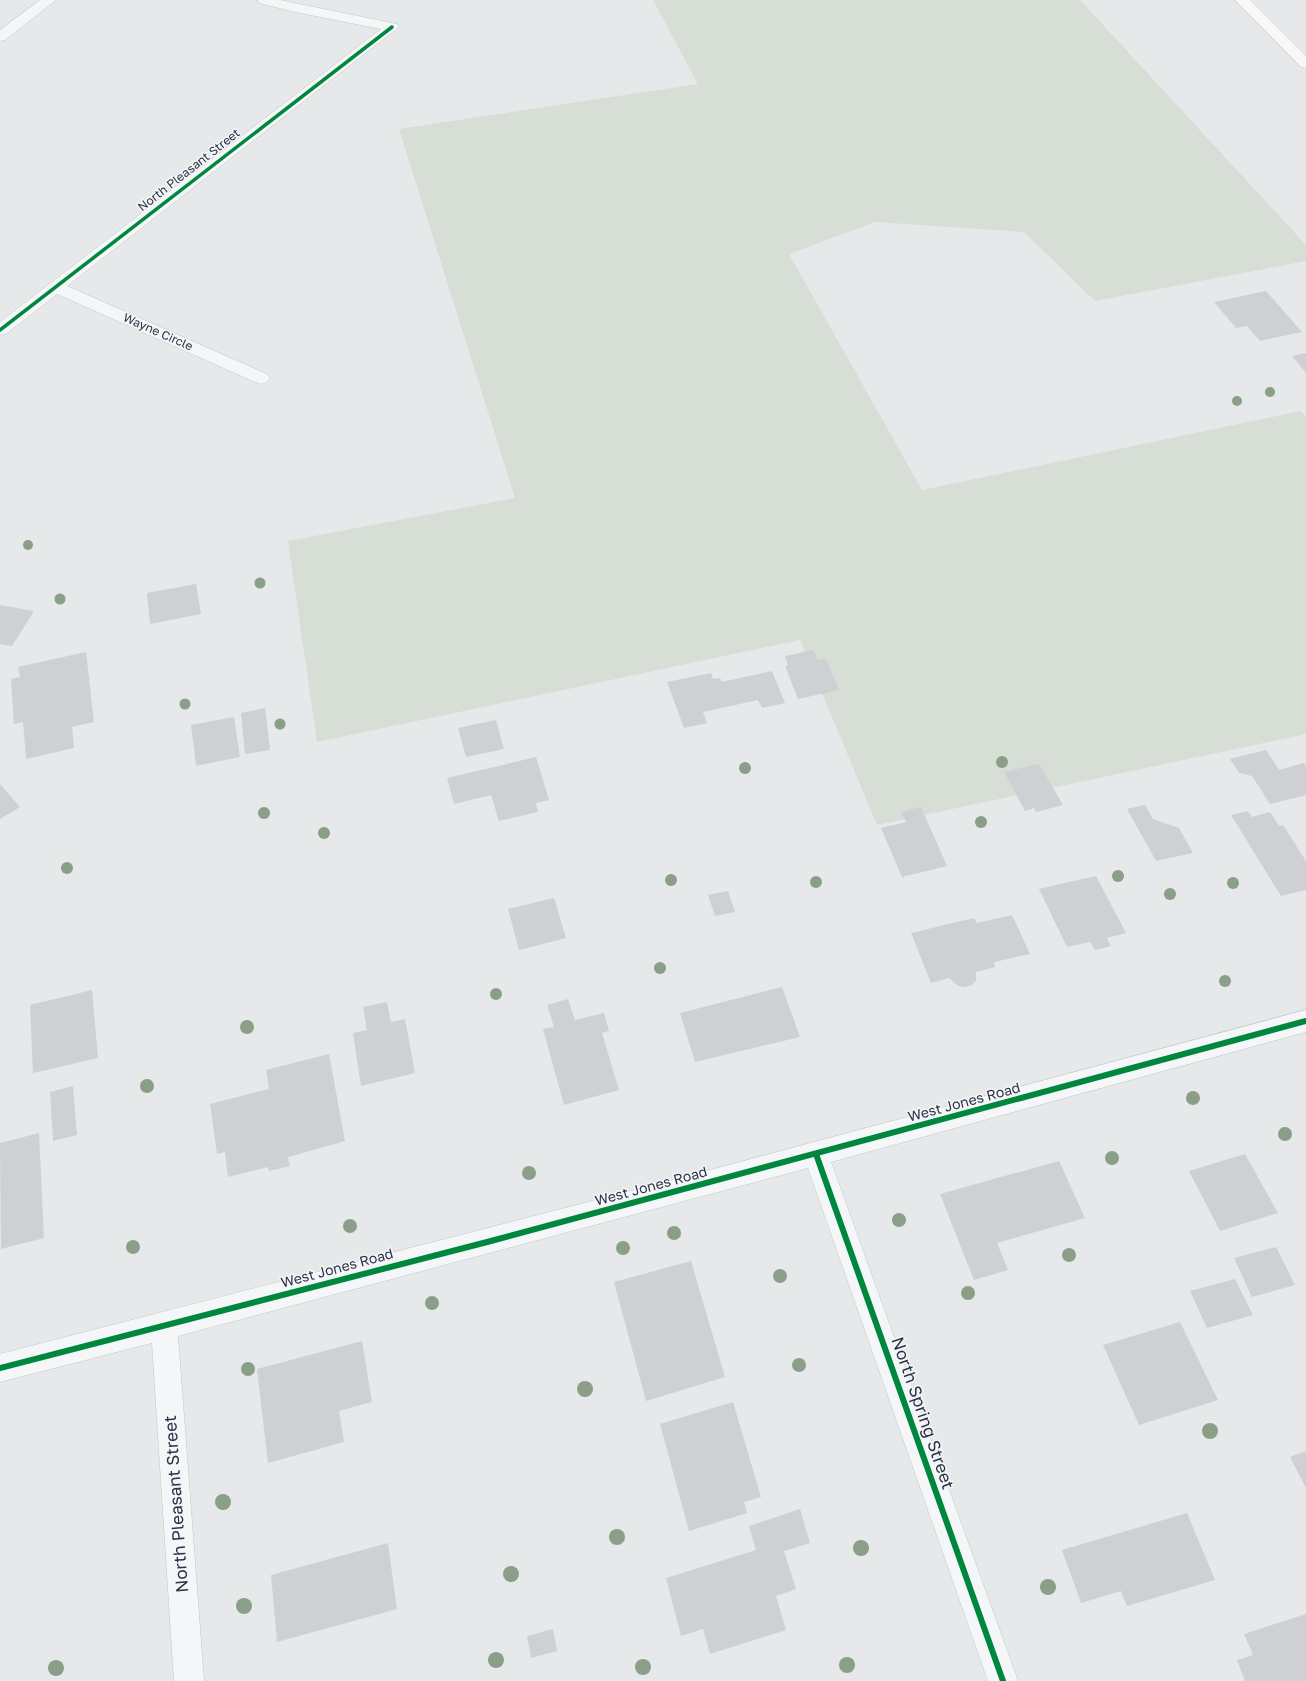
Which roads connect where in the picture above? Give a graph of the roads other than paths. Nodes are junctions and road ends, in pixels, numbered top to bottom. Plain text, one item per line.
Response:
1 (50, 0) edge
2 (264, 0) edge
3 (1242, 0) edge
4 (0, 37) edge
5 (1306, 64) edge
6 (55, 287) junction
7 (0, 330) edge
8 (261, 378) dead end
9 (1306, 1021) edge
10 (816, 1154) junction
11 (164, 1327) junction
12 (0, 1368) edge
13 (189, 1681) edge
14 (1003, 1681) edge

1 - 4 street
2 - 6 street, North Pleasant Street
3 - 5 main road
6 - 7 street, North Pleasant Street
6 - 8 street, Wayne Circle
9 - 10 street, West Jones Road
10 - 11 street, West Jones Road
10 - 14 street, North Spring Street
11 - 12 street, West Jones Road
11 - 13 street, North Pleasant Street

